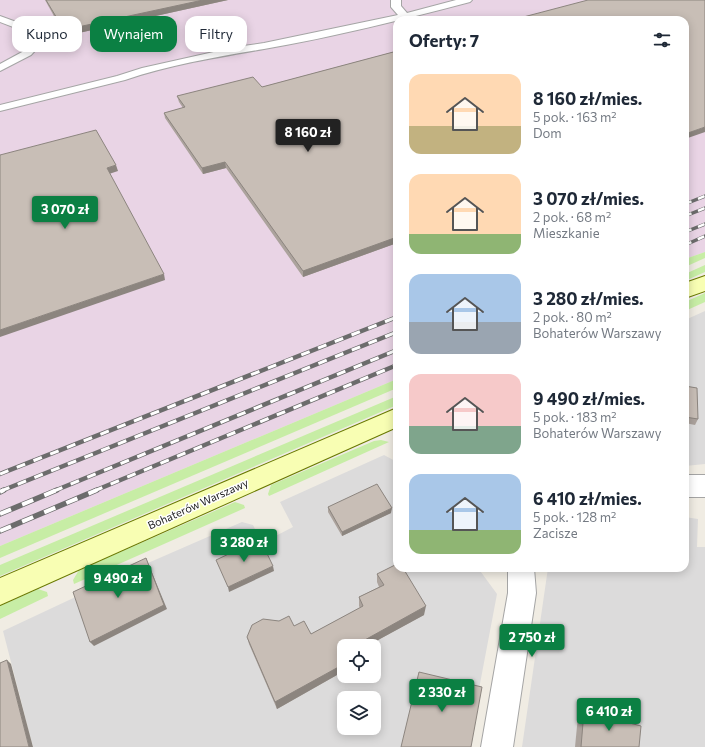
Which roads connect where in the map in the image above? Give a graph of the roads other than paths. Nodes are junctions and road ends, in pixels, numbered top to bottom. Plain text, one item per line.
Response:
1 (396, 0) edge
2 (467, 0) edge
3 (406, 16) joint
4 (0, 19) edge
5 (393, 19) edge
6 (0, 68) edge
7 (0, 108) edge
8 (705, 283) edge
9 (689, 289) edge
10 (393, 420) edge
11 (689, 486) edge
12 (705, 486) edge
13 (521, 572) edge
14 (0, 592) edge
15 (497, 747) edge

1 - 3 lane
2 - 3 lane
4 - 6 lane
5 - 7 lane
8 - 9 street
10 - 14 street, Bohaterów Warszawy
11 - 12 street
13 - 15 street

